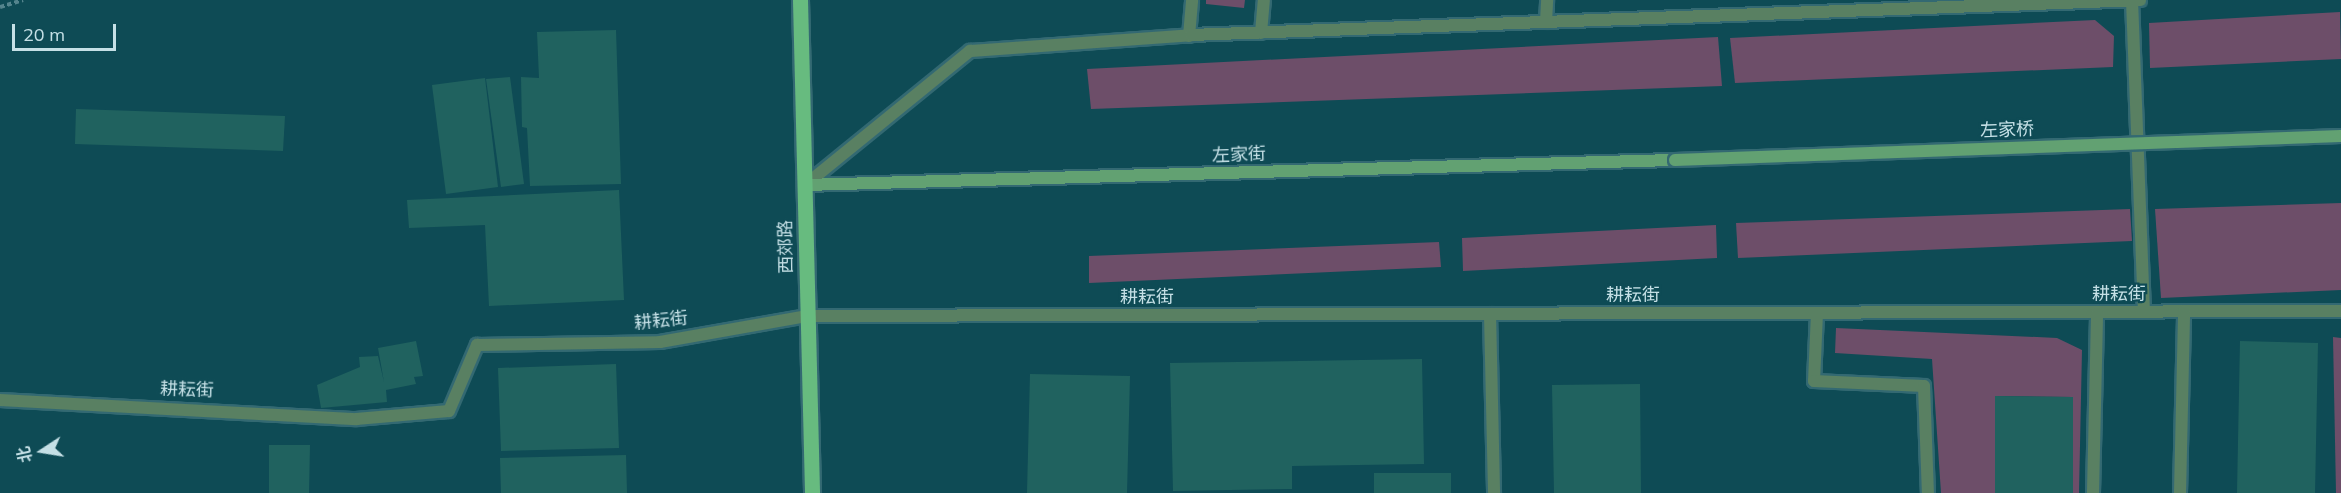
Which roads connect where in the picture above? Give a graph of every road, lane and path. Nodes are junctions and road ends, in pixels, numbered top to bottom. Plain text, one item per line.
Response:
1 (23, 0) edge
2 (801, 0) edge
3 (1192, 0) edge
4 (1264, 0) edge
5 (1547, 0) edge
6 (2132, 0) edge
7 (2140, 0) edge
8 (2018, 2) edge
9 (1922, 4) edge
10 (0, 7) edge
11 (1546, 22) junction
12 (1261, 33) junction
13 (1190, 36) junction
14 (2341, 136) edge
15 (1675, 160) joint
16 (805, 185) junction
17 (2184, 311) junction
18 (2341, 311) edge
19 (2097, 312) junction
20 (2144, 312) junction
21 (1817, 313) junction
22 (1490, 314) junction
23 (808, 316) junction
24 (0, 400) edge
25 (812, 493) edge
26 (1494, 493) edge
27 (1928, 493) edge
28 (2093, 493) edge
29 (2180, 493) edge

1 - 10 path
2 - 16 main road, 西郊路
3 - 13 street
4 - 12 street
5 - 11 street
6 - 7 street
6 - 8 street
6 - 20 street
8 - 9 street
9 - 11 street
11 - 12 street
12 - 13 street
13 - 16 street
14 - 15 main road, 左家桥, bridge
15 - 16 main road, 左家街
16 - 23 main road, 西郊路
17 - 18 street, 耕耘街
17 - 20 street, 耕耘街
17 - 29 street
19 - 20 street, 耕耘街
19 - 21 street, 耕耘街
19 - 28 street
21 - 22 street, 耕耘街
21 - 27 street
22 - 23 street, 耕耘街
22 - 26 street
23 - 24 street, 耕耘街
23 - 25 main road, 西郊路

